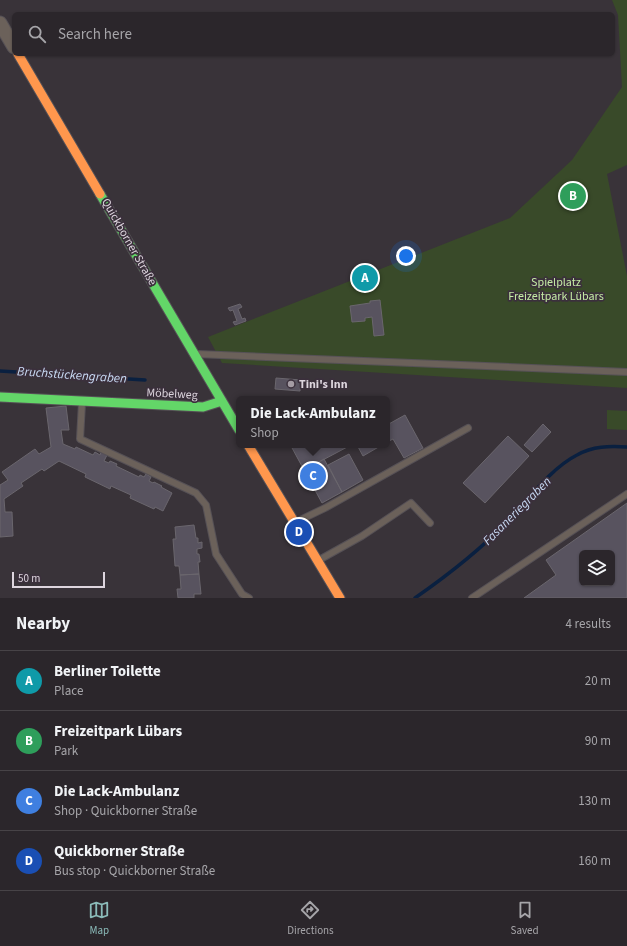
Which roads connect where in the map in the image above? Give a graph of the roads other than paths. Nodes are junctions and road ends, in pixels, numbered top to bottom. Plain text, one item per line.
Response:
1 (0, 23) edge
2 (12, 44) edge
3 (19, 56) edge
4 (194, 354) junction
5 (627, 372) edge
6 (0, 397) edge
7 (82, 401) junction
8 (222, 401) junction
9 (236, 425) edge
10 (468, 428) dead end
11 (250, 448) edge
12 (627, 494) edge
13 (294, 523) junction
14 (430, 523) dead end
15 (317, 561) junction
16 (249, 598) edge
17 (340, 598) edge
18 (472, 598) edge

1 - 2 street
3 - 4 street, Quickborner Straße
4 - 5 lane
4 - 8 street, Quickborner Straße
6 - 7 street, Möbelweg
7 - 8 street, Möbelweg
7 - 16 lane
8 - 9 street, Quickborner Straße
10 - 13 lane
11 - 13 street
12 - 18 lane
13 - 15 street
14 - 15 lane
15 - 17 street

